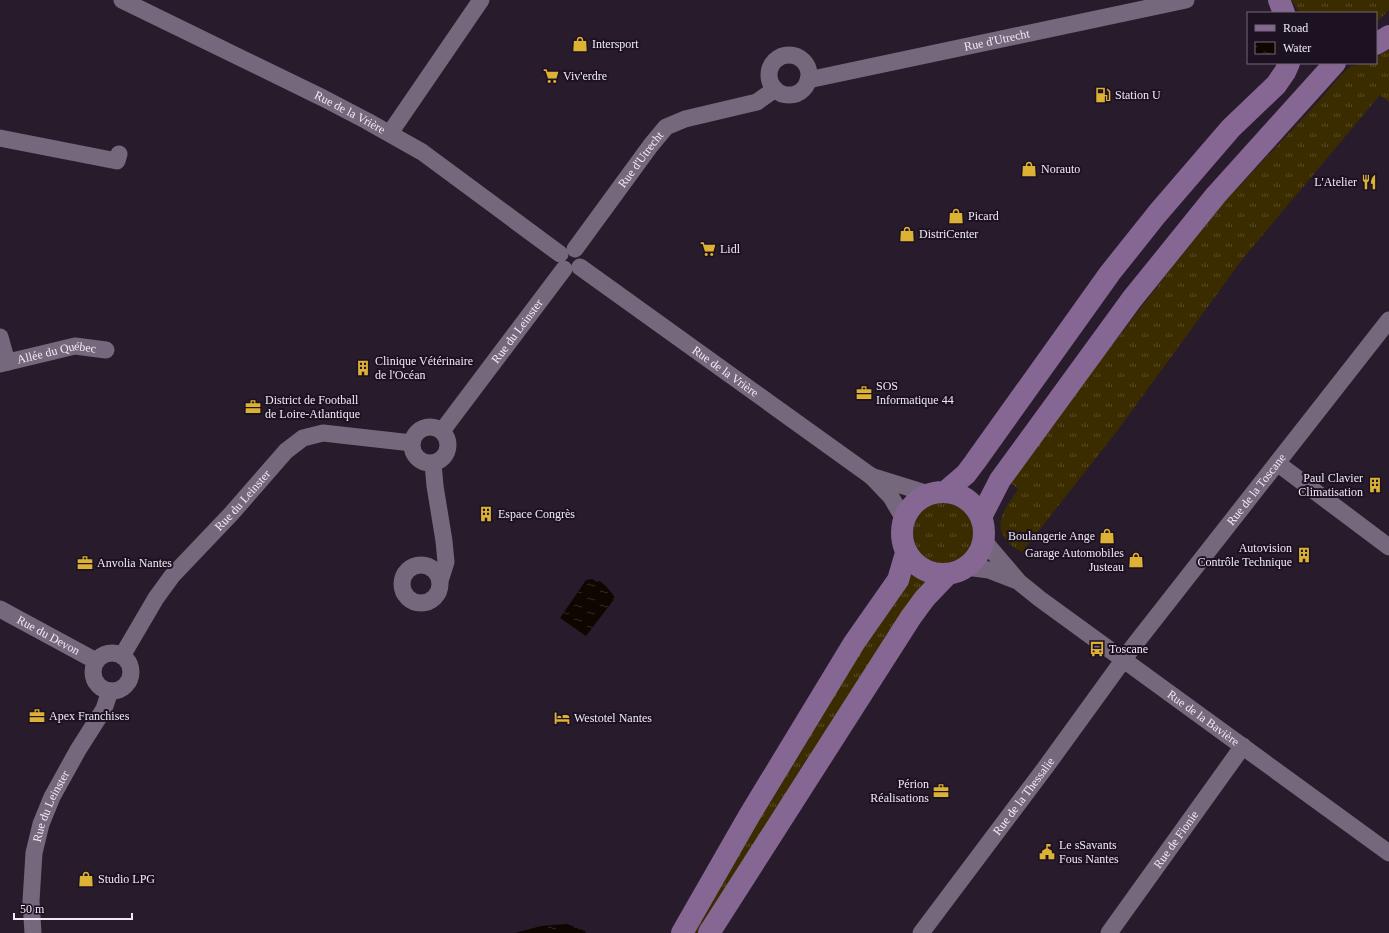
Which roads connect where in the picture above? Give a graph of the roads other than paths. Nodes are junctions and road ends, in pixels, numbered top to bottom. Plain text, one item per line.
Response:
1 (122, 0) edge
2 (481, 0) edge
3 (1186, 0) edge
4 (1279, 0) edge
5 (1284, 12) edge
6 (1389, 36) edge
7 (1377, 43) edge
8 (1289, 64) edge
9 (1334, 64) edge
10 (808, 80) junction
11 (775, 89) junction
12 (390, 133) junction
13 (0, 138) edge
14 (120, 154) dead end
15 (570, 260) junction
16 (1389, 320) edge
17 (0, 337) edge
18 (106, 350) dead end
19 (3, 363) edge
20 (442, 431) junction
21 (412, 443) junction
22 (433, 463) junction
23 (1277, 463) junction
24 (871, 476) junction
25 (937, 493) junction
26 (981, 517) junction
27 (904, 519) junction
28 (984, 540) junction
29 (444, 541) junction
30 (1389, 547) edge
31 (906, 553) junction
32 (424, 565) junction
33 (957, 571) junction
34 (440, 581) junction
35 (1019, 582) junction
36 (0, 609) edge
37 (122, 656) junction
38 (1123, 658) junction
39 (96, 661) junction
40 (110, 691) junction
41 (1243, 746) junction
42 (1389, 853) edge
43 (33, 933) edge
44 (682, 933) edge
45 (709, 933) edge
46 (921, 933) edge
47 (1109, 933) edge

1 - 12 street, Rue de la Vrière
2 - 12 street
3 - 10 street, Rue d'Utrecht
4 - 5 main road
6 - 7 main road
8 - 25 main road
9 - 26 main road
10 - 11 street
10 - 11 street
11 - 15 street, Rue d'Utrecht
12 - 15 street, Rue de la Vrière
13 - 14 street
15 - 20 street, Rue du Leinster
15 - 24 street, Rue de la Vrière
16 - 23 street, Rue de la Toscane
17 - 19 street, Allée du Québec
18 - 19 street, Allée du Québec
20 - 21 street
20 - 22 street
21 - 22 street
21 - 37 street, Rue du Leinster
22 - 29 street
23 - 30 street
23 - 38 street, Rue de la Toscane
24 - 25 street, Rue de la Vrière
24 - 27 street, Rue de la Vrière
25 - 26 main road
25 - 27 main road
26 - 28 main road
27 - 31 main road
28 - 33 main road
28 - 35 street, Rue de la Bavière
29 - 32 street
29 - 34 street
31 - 33 main road
31 - 44 main road
32 - 34 street
32 - 34 street
33 - 35 street, Rue de la Bavière
33 - 45 main road
35 - 38 street, Rue de la Bavière
36 - 39 street, Rue du Devon
37 - 39 street
37 - 40 street
38 - 41 street, Rue de la Bavière
38 - 46 street, Rue de la Thessalie
39 - 40 street
40 - 43 street, Rue du Leinster
41 - 42 street, Rue de la Bavière
41 - 47 street, Rue de Fionie

